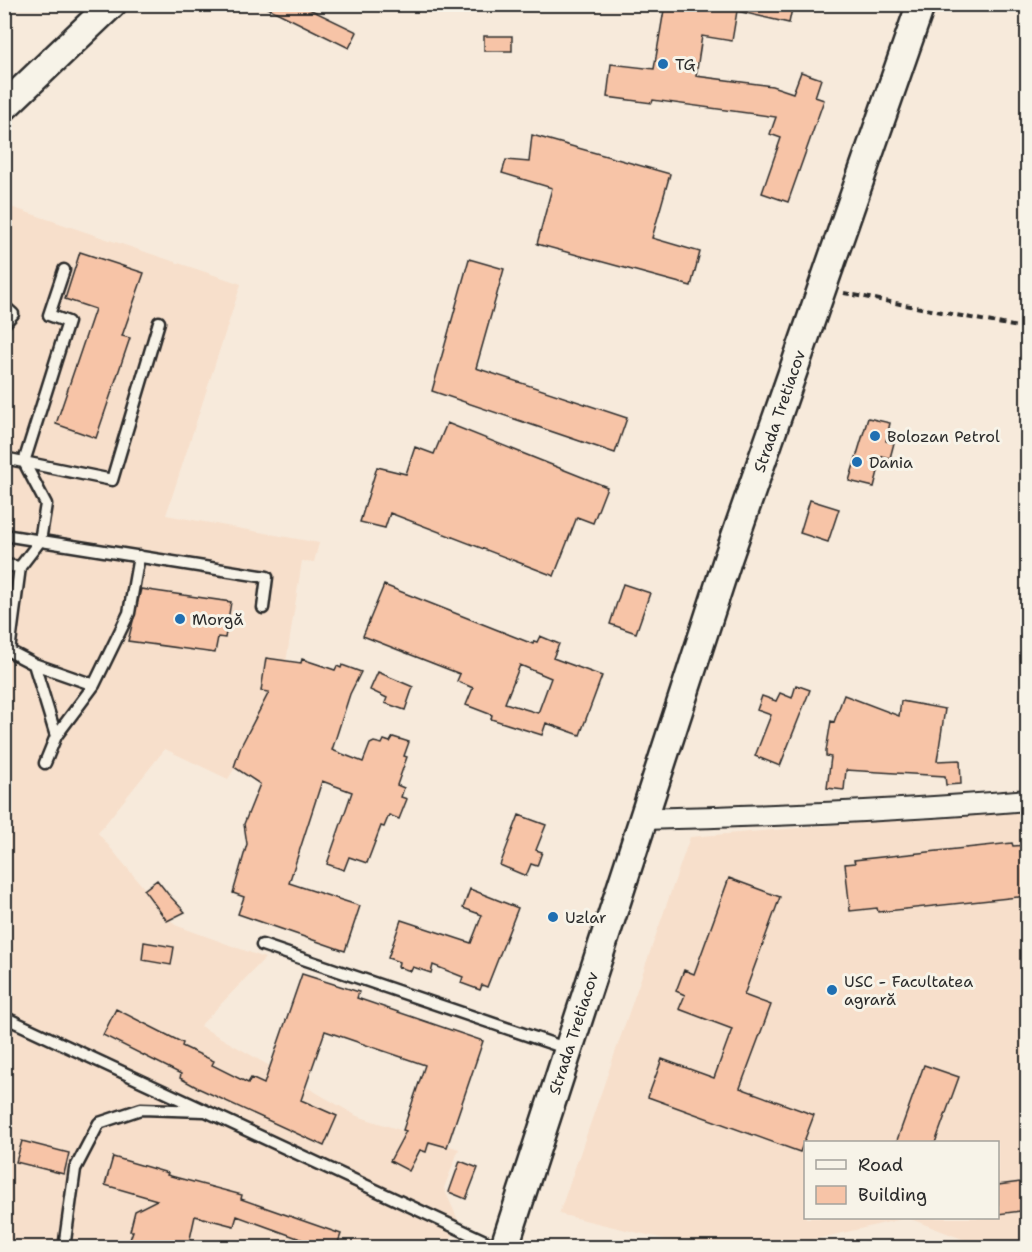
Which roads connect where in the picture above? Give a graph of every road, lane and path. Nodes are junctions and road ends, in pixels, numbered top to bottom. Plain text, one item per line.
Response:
1 (112, 4) edge
2 (921, 4) edge
3 (4, 107) edge
4 (64, 270) dead end
5 (823, 286) junction
6 (4, 306) edge
7 (159, 322) dead end
8 (4, 324) edge
9 (1028, 329) edge
10 (4, 458) edge
11 (24, 462) junction
12 (4, 535) edge
13 (40, 541) junction
14 (139, 556) junction
15 (4, 565) edge
16 (20, 567) junction
17 (263, 608) dead end
18 (34, 664) junction
19 (93, 686) junction
20 (56, 736) junction
21 (45, 763) dead end
22 (1028, 800) edge
23 (643, 819) junction
24 (262, 945) dead end
25 (4, 1017) edge
26 (568, 1049) junction
27 (211, 1111) junction
28 (64, 1248) edge
29 (502, 1248) edge

1 - 3 street
2 - 5 street, Strada Tretiacov
4 - 11 lane
5 - 9 path
5 - 23 street, Strada Tretiacov
6 - 8 lane
7 - 11 lane
10 - 11 lane
11 - 13 lane
12 - 13 lane
13 - 14 lane
13 - 16 lane
14 - 17 lane
14 - 19 lane
15 - 16 lane
16 - 18 lane
18 - 19 lane
18 - 20 lane
19 - 20 lane
20 - 21 lane
22 - 23 street
23 - 26 street, Strada Tretiacov
24 - 26 lane
25 - 27 lane
26 - 29 street, Strada Tretiacov
27 - 28 lane
27 - 29 lane

